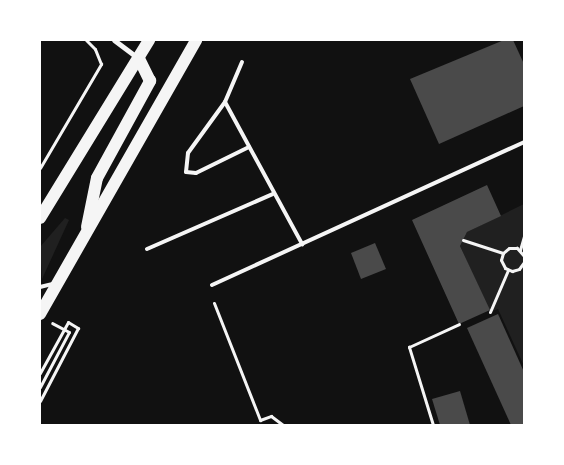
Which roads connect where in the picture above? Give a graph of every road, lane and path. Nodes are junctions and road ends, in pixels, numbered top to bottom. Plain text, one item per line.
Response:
1 (86, 40) edge
2 (114, 40) edge
3 (149, 40) edge
4 (196, 40) edge
5 (139, 58) junction
6 (242, 62) dead end
7 (225, 102) junction
8 (524, 142) edge
9 (249, 147) junction
10 (40, 168) edge
11 (273, 194) junction
12 (40, 218) edge
13 (86, 234) junction
14 (524, 236) edge
15 (463, 240) dead end
16 (302, 244) junction
17 (147, 249) dead end
18 (520, 250) junction
19 (503, 253) junction
20 (524, 256) edge
21 (524, 263) edge
22 (508, 270) junction
23 (62, 279) junction
24 (212, 285) dead end
25 (40, 287) edge
26 (214, 303) dead end
27 (490, 312) dead end
28 (44, 318) edge
29 (459, 324) dead end
30 (40, 373) edge
31 (40, 387) edge
32 (40, 401) edge
33 (283, 425) edge
34 (433, 425) edge

1 - 10 path
2 - 5 street
3 - 5 main road
4 - 13 main road
5 - 12 main road
5 - 13 main road
6 - 7 lane
7 - 9 lane
7 - 9 lane
8 - 16 lane
9 - 11 lane
11 - 16 lane
11 - 17 lane
13 - 23 main road
14 - 18 path
15 - 19 path
16 - 24 lane
18 - 19 path
18 - 20 path
19 - 22 path
21 - 22 path
22 - 27 path
23 - 25 lane
23 - 28 main road
26 - 33 path
28 - 31 path
29 - 34 path
30 - 32 path

